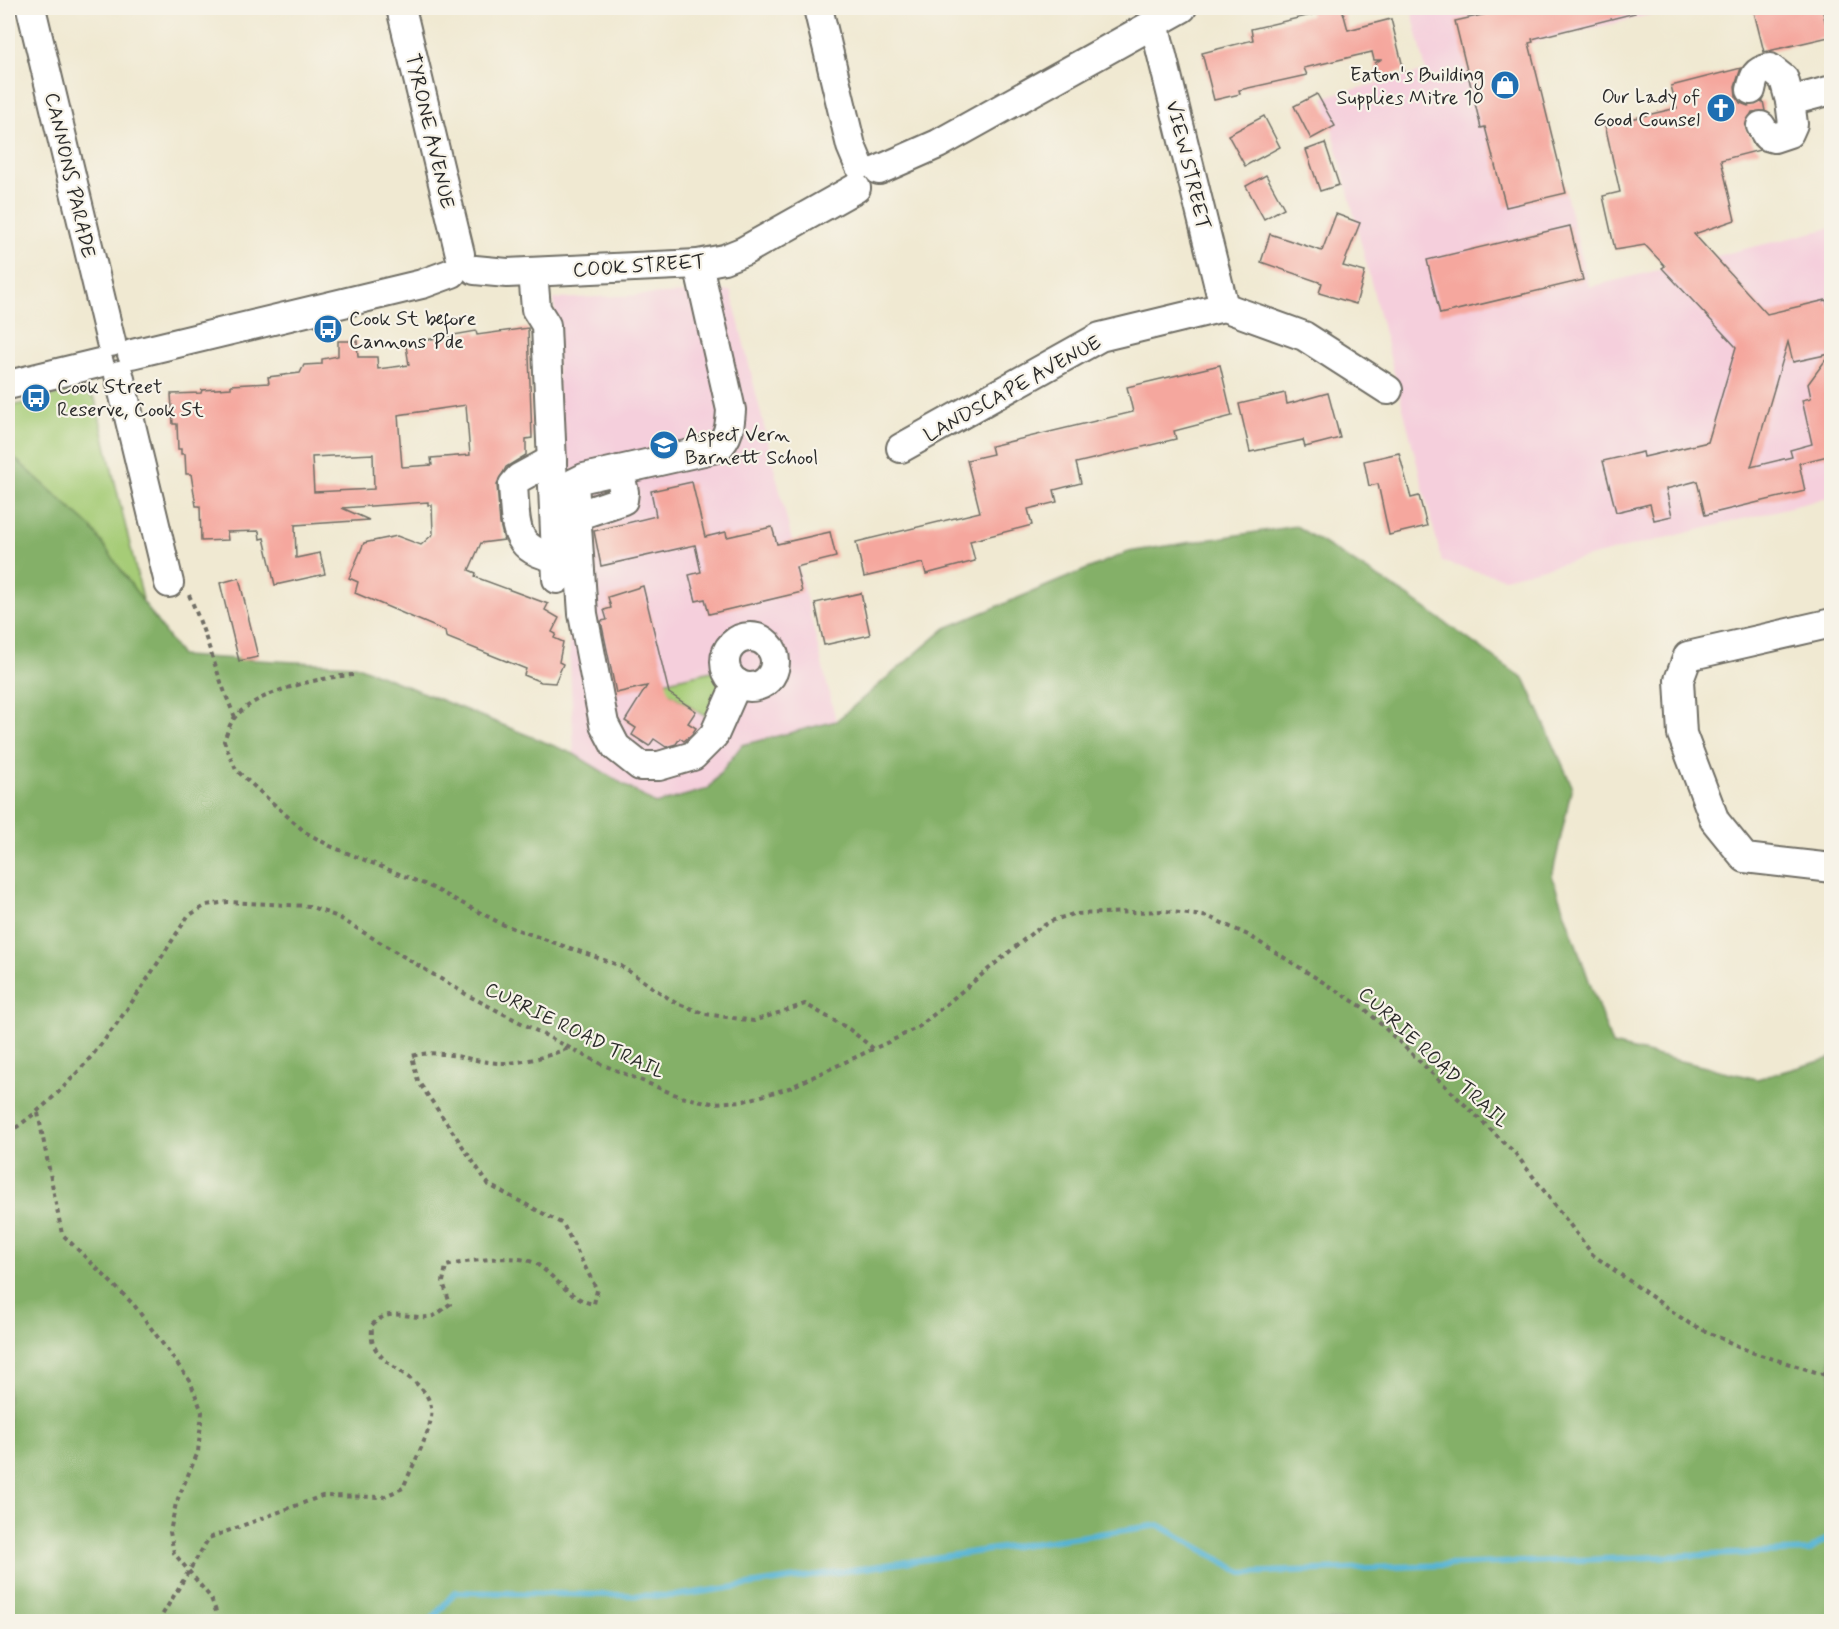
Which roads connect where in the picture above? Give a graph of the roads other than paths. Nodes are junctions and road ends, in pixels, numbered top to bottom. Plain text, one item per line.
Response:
1 (31, 8) edge
2 (401, 8) edge
3 (818, 8) edge
4 (1182, 8) edge
5 (1155, 23) junction
6 (1750, 80) dead end
7 (1832, 90) edge
8 (1790, 101) junction
9 (1764, 139) dead end
10 (865, 174) junction
11 (698, 264) junction
12 (462, 266) junction
13 (533, 272) junction
14 (1224, 307) junction
15 (115, 358) junction
16 (8, 385) edge
17 (1388, 390) dead end
18 (901, 448) dead end
19 (552, 460) junction
20 (169, 583) road end
21 (1832, 623) edge
22 (737, 683) dead end
23 (1832, 868) edge

1 - 15 street, CANNONS PARADE
2 - 12 street, TYRONE AVENUE
3 - 10 street
4 - 5 street, COOK STREET
5 - 10 street, COOK STREET
5 - 14 street, VIEW STREET
6 - 8 street
7 - 8 street
8 - 9 street
10 - 11 street, COOK STREET
11 - 13 street, COOK STREET
11 - 22 street
12 - 13 street, COOK STREET
12 - 15 street, COOK STREET
13 - 19 street
14 - 17 street
14 - 18 street, LANDSCAPE AVENUE
15 - 16 street, COOK STREET
15 - 20 street, CANNONS PARADE
19 - 19 street
21 - 23 street

